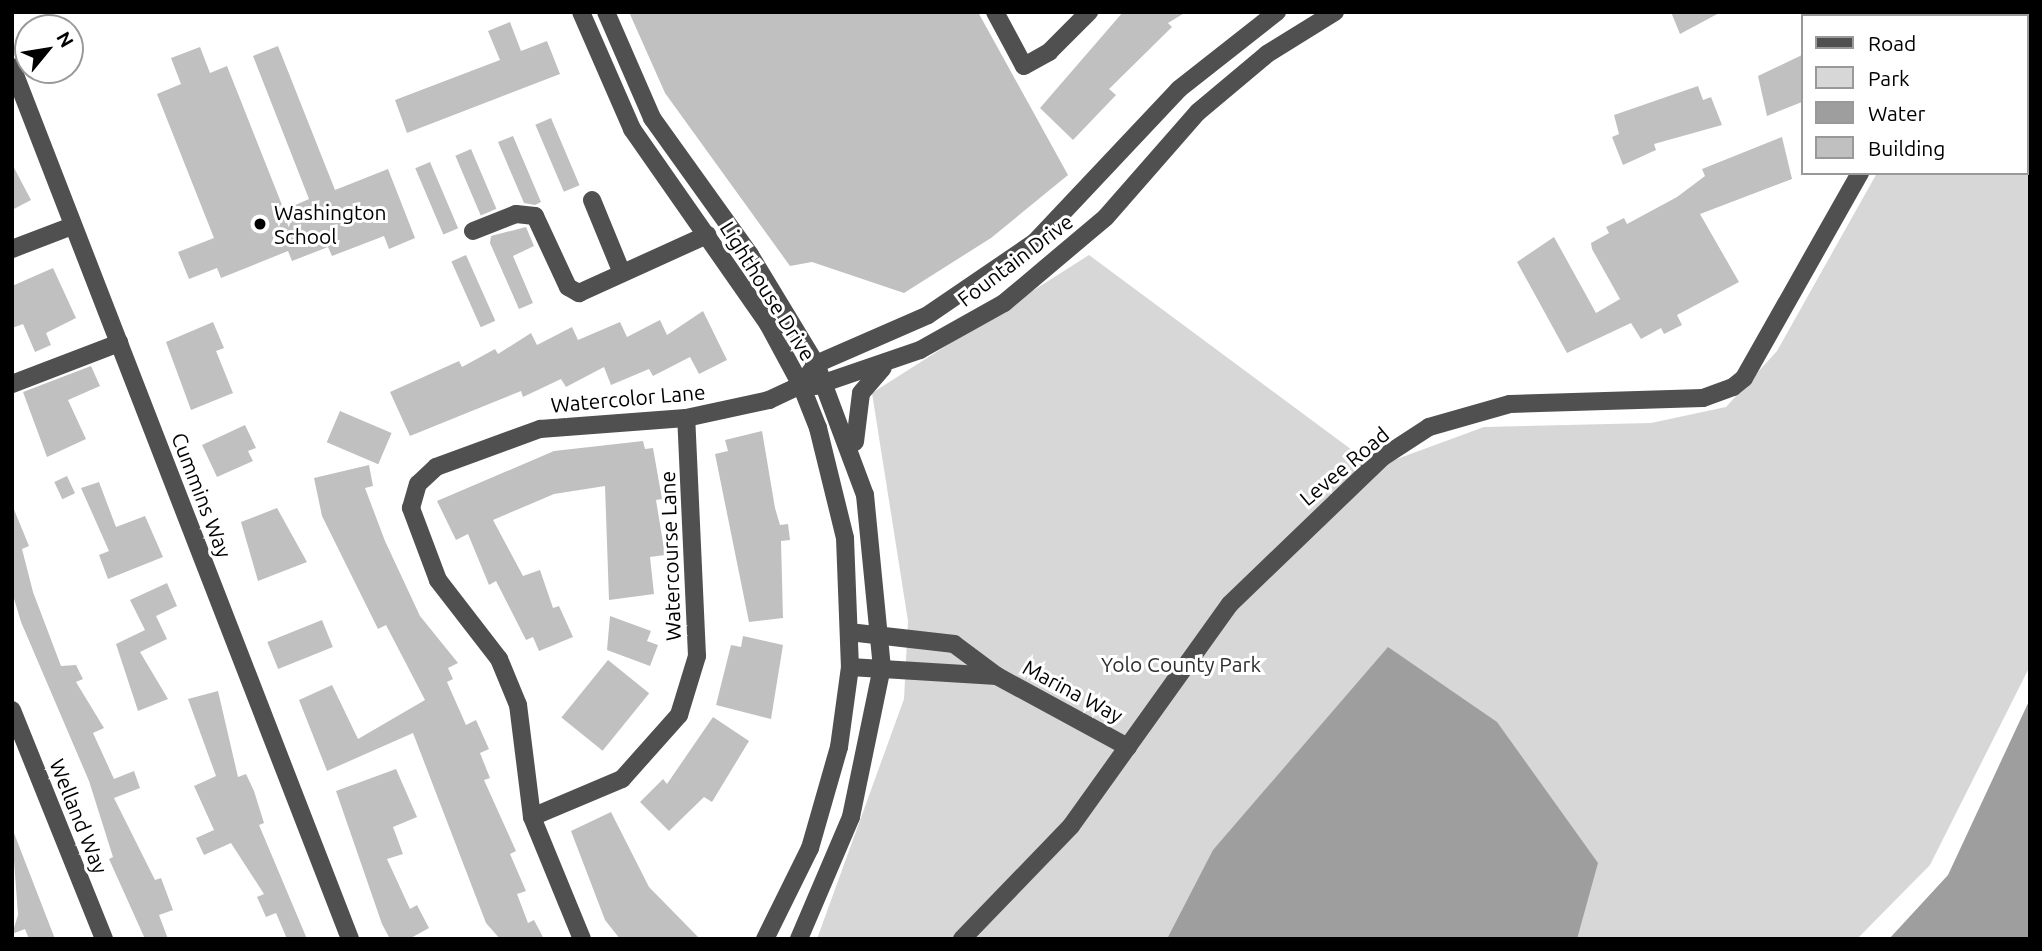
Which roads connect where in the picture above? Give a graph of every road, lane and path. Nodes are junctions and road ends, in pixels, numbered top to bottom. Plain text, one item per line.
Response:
1 (581, 12) edge
2 (606, 12) edge
3 (995, 12) edge
4 (1089, 12) edge
5 (1335, 12) edge
6 (1269, 15) edge
7 (1282, 44) junction
8 (12, 67) edge
9 (1859, 175) edge
10 (592, 200) dead end
11 (72, 226) junction
12 (473, 230) dead end
13 (707, 234) junction
14 (12, 249) edge
15 (622, 273) junction
16 (119, 343) junction
17 (901, 357) junction
18 (816, 364) junction
19 (12, 384) edge
20 (801, 385) junction
21 (826, 387) junction
22 (686, 418) junction
23 (856, 464) junction
24 (879, 631) junction
25 (849, 632) junction
26 (850, 667) junction
27 (882, 667) junction
28 (997, 676) junction
29 (12, 710) edge
30 (1128, 747) junction
31 (532, 817) junction
32 (104, 939) edge
33 (350, 939) edge
34 (582, 939) edge
35 (765, 939) edge
36 (799, 939) edge
37 (962, 939) edge

1 - 13 street, Lighthouse Drive
2 - 18 street, Lighthouse Drive
3 - 4 street
5 - 7 street, Fountain Drive
6 - 7 street
6 - 18 street, Fountain Drive
7 - 17 street, Fountain Drive
8 - 11 street, Cummins Way
9 - 30 street, Levee Road
10 - 15 street
11 - 14 street
11 - 16 street, Cummins Way
12 - 15 street
13 - 15 street
13 - 20 street, Lighthouse Drive
16 - 19 street
16 - 33 street, Cummins Way
17 - 21 street, Fountain Drive
17 - 23 street
18 - 20 street
18 - 21 street, Lighthouse Drive
20 - 21 street, Fountain Drive
20 - 22 street, Watercolor Lane
20 - 25 street, Lighthouse Drive
21 - 23 street, Lighthouse Drive
22 - 31 street, Watercourse Lane
22 - 31 street, Watercolor Lane
23 - 24 street, Lighthouse Drive
24 - 25 street, Marina Way
24 - 27 street, Lighthouse Drive
24 - 28 street, Marina Way
25 - 26 street, Lighthouse Drive
26 - 27 street, Marina Way
26 - 35 street, Lighthouse Drive
27 - 28 street, Marina Way
27 - 36 street, Lighthouse Drive
28 - 30 street, Marina Way
29 - 32 street, Welland Way
30 - 37 street, Levee Road
31 - 34 street, Watercolor Lane

